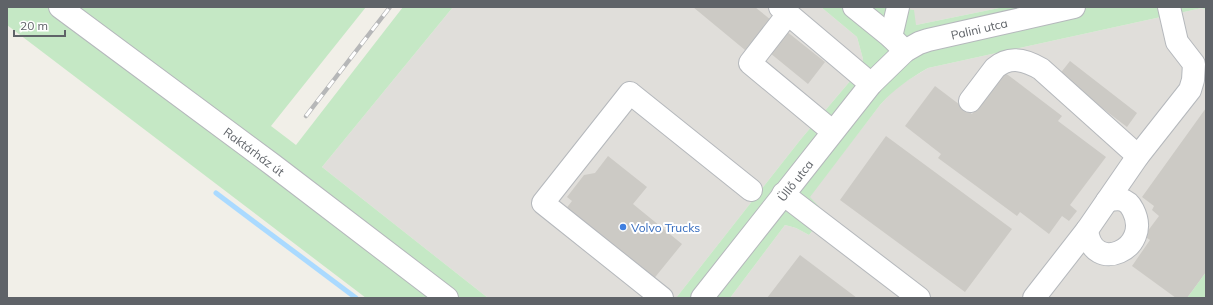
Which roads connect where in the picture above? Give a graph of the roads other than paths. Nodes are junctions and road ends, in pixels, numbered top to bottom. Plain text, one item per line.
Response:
1 (60, 7) edge
2 (854, 7) edge
3 (898, 7) edge
4 (1074, 7) edge
5 (1169, 7) edge
6 (784, 11) edge
7 (895, 51) junction
8 (1200, 64) edge
9 (871, 84) junction
10 (970, 101) dead end
11 (832, 132) junction
12 (1132, 164) junction
13 (751, 190) dead end
14 (782, 194) junction
15 (1107, 201) junction
16 (1131, 206) junction
17 (1087, 230) junction
18 (447, 298) edge
19 (662, 298) edge
20 (702, 298) edge
21 (919, 298) edge
22 (1034, 298) edge

1 - 18 street, Raktárház út
2 - 7 street
3 - 7 street
4 - 7 street, Palini utca
5 - 8 street
6 - 9 street
6 - 11 street
7 - 9 street, Üllő utca
8 - 12 street
9 - 11 street, Üllő utca
10 - 12 street
11 - 14 street, Üllő utca
12 - 15 street
12 - 16 street
13 - 19 street
14 - 20 street, Üllő utca
14 - 21 street
15 - 16 street
15 - 17 street
16 - 17 street
17 - 22 street

